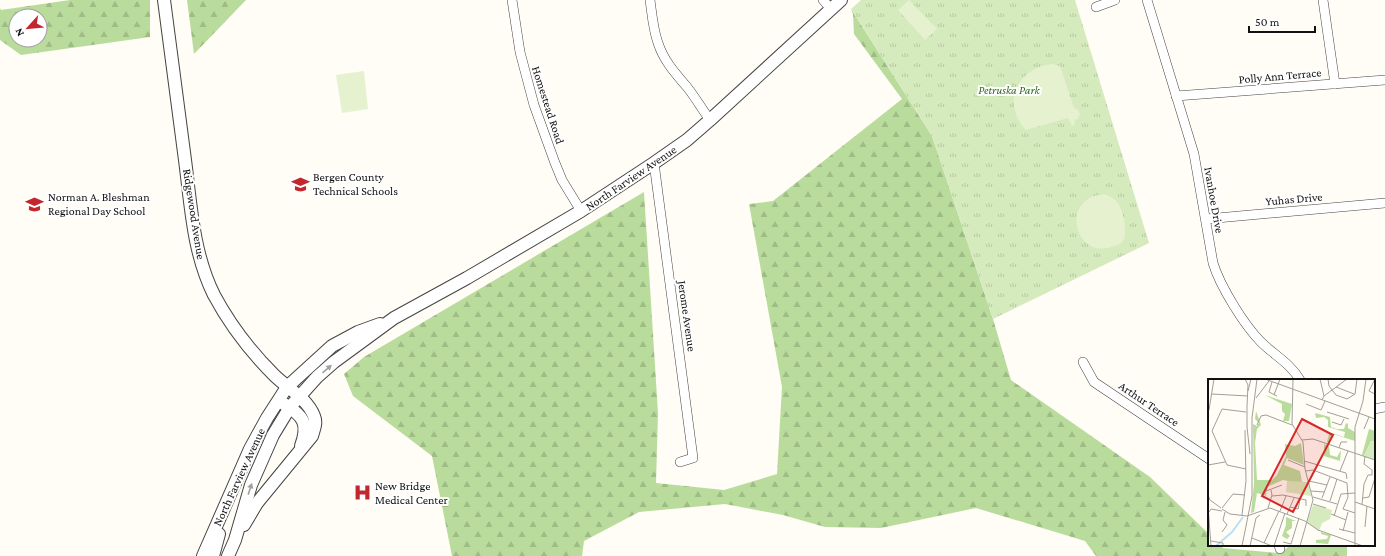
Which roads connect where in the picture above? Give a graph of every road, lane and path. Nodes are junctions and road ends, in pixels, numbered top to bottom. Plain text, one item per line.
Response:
1 (164, 0) edge
2 (512, 0) edge
3 (650, 0) edge
4 (841, 0) edge
5 (1115, 0) edge
6 (1147, 0) edge
7 (1323, 0) edge
8 (827, 5) edge
9 (1096, 7) dead end
10 (1385, 80) edge
11 (1335, 84) junction
12 (1176, 96) junction
13 (710, 120) junction
14 (654, 163) junction
15 (1385, 203) edge
16 (581, 211) junction
17 (1206, 219) junction
18 (394, 318) junction
19 (1083, 362) dead end
20 (1299, 379) edge
21 (287, 387) junction
22 (299, 396) junction
23 (278, 401) junction
24 (290, 407) junction
25 (1385, 407) edge
26 (1375, 409) edge
27 (300, 449) junction
28 (1208, 458) edge
29 (680, 462) dead end
30 (224, 510) junction
31 (235, 540) junction
32 (203, 556) edge
33 (213, 556) edge
34 (228, 556) edge

1 - 21 street, Ridgewood Avenue
2 - 16 street, Homestead Road
3 - 13 street
4 - 8 street, North Farview Avenue
5 - 9 street
6 - 12 street, Ivanhoe Drive
7 - 11 street
8 - 13 street, North Farview Avenue
10 - 11 street, Polly Ann Terrace
11 - 12 street, Polly Ann Terrace
12 - 17 street, Ivanhoe Drive
13 - 14 street, North Farview Avenue
14 - 16 street, North Farview Avenue
14 - 29 street, Jerome Avenue
15 - 17 street, Yuhas Drive
16 - 18 street, North Farview Avenue
17 - 20 street, Ivanhoe Drive
18 - 21 street, North Farview Avenue
22 -> 18 street, North Farview Avenue
19 - 28 street, Arthur Terrace
21 - 22 street, Ridgewood Avenue
21 - 23 street, North Farview Avenue
22 - 24 street, North Farview Avenue
22 - 27 street, Ridgewood Avenue
23 - 24 street
23 - 30 street, North Farview Avenue
24 - 27 street
31 -> 24 street, North Farview Avenue
25 - 26 street
27 - 31 street, Ridgewood Avenue
30 - 32 street, North Farview Avenue
30 - 33 street
31 - 34 street, North Farview Avenue

